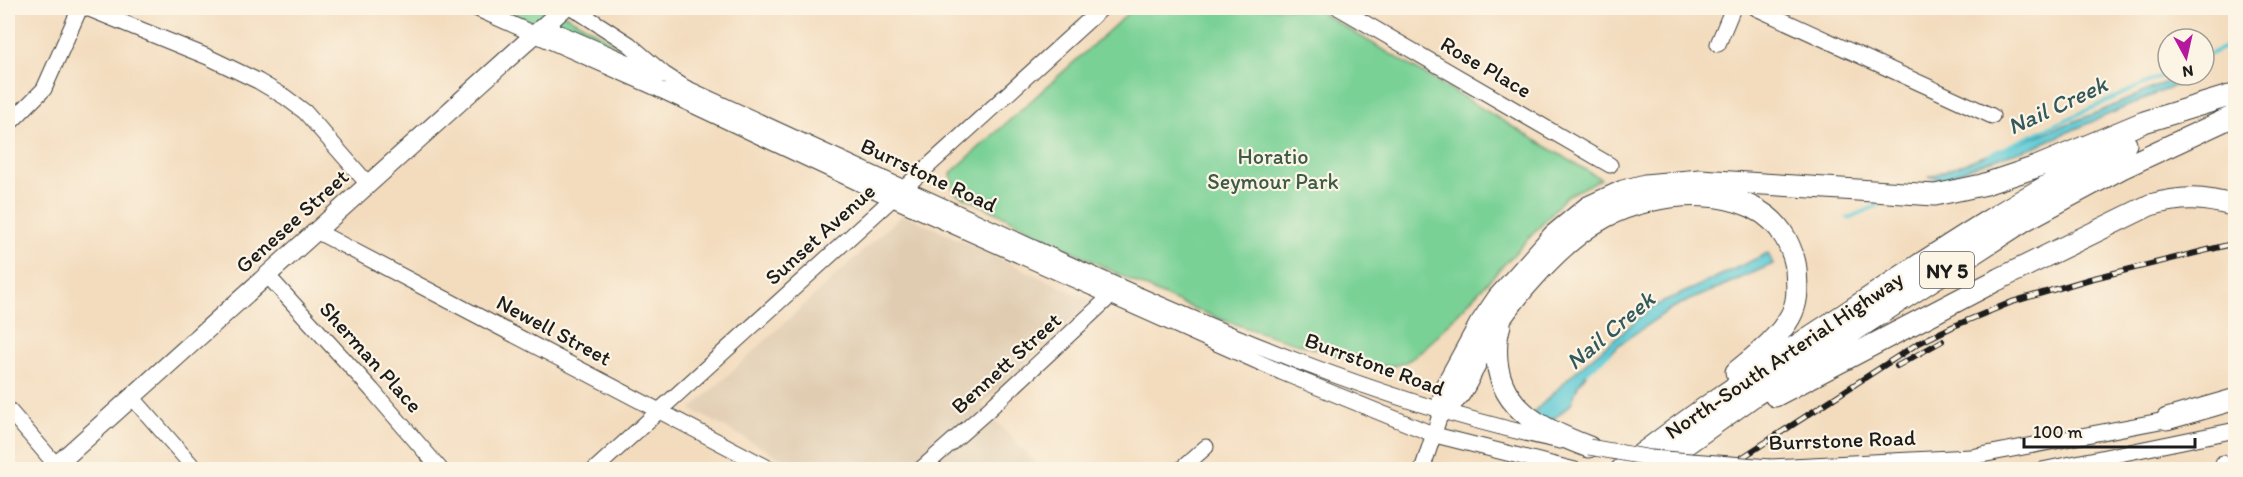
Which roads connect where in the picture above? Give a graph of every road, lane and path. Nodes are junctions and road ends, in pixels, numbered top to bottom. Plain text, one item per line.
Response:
1 (80, 8) edge
2 (87, 8) edge
3 (475, 8) edge
4 (564, 8) edge
5 (573, 8) edge
6 (1100, 8) edge
7 (1339, 8) edge
8 (1733, 8) edge
9 (1756, 8) edge
10 (539, 30) junction
11 (1718, 44) dead end
12 (684, 87) junction
13 (2233, 101) edge
14 (1992, 116) dead end
15 (8, 125) edge
16 (1610, 165) dead end
17 (368, 184) junction
18 (898, 194) junction
19 (2235, 206) edge
20 (316, 231) junction
21 (267, 275) junction
22 (1115, 291) junction
23 (1503, 316) junction
24 (132, 397) junction
25 (2235, 399) edge
26 (2235, 407) edge
27 (8, 409) edge
28 (659, 410) junction
29 (1441, 412) junction
30 (2167, 419) junction
31 (1676, 427) junction
32 (2235, 430) edge
33 (1435, 435) junction
34 (1206, 447) dead end
35 (1589, 447) junction
36 (1675, 451) junction
37 (54, 467) edge
38 (1570, 469) edge
39 (196, 470) edge
40 (441, 470) edge
41 (594, 470) edge
42 (772, 470) edge
43 (920, 470) edge
44 (1180, 470) edge
45 (1422, 470) edge
46 (1620, 470) edge
47 (1650, 470) edge
48 (2042, 470) edge

1 - 15 street
2 - 17 street
3 - 10 street
4 - 10 main road, Genesee Street
5 - 12 street, Burrstone Road
6 - 18 street, Sunset Avenue
7 - 16 street, Rose Place
8 - 11 street
9 - 14 street
10 - 12 street
10 - 17 main road, Genesee Street
10 - 18 street, Burrstone Road
12 - 18 street, Burrstone Road
13 - 29 highway
13 - 31 highway, North-South Arterial Highway / NY 5
13 - 36 highway, North-South Arterial Highway / NY 5
17 - 20 main road, Genesee Street
18 - 22 street, Burrstone Road
18 - 28 street, Sunset Avenue
19 - 36 highway
20 - 21 main road, Genesee Street
20 - 28 street, Newell Street
21 - 24 main road, Genesee Street
21 - 40 street, Sherman Place
22 - 29 street, Burrstone Road
22 - 33 street, Burrstone Road
22 - 43 street, Bennett Street
23 - 29 highway
23 - 31 highway
23 - 35 highway
24 - 37 main road, Genesee Street
24 - 39 street
25 - 30 highway
26 - 30 street, Burrstone Road
27 - 37 street
28 - 41 street, Sunset Avenue
28 - 42 street, Newell Street
29 - 33 street
29 - 35 street, Burrstone Road
30 - 35 street, Burrstone Road, bridge
31 - 46 highway, North-South Arterial Highway / NY 5
32 - 48 street
33 - 38 street, Burrstone Road
33 - 45 street
34 - 44 street
36 - 47 highway, North-South Arterial Highway / NY 5

